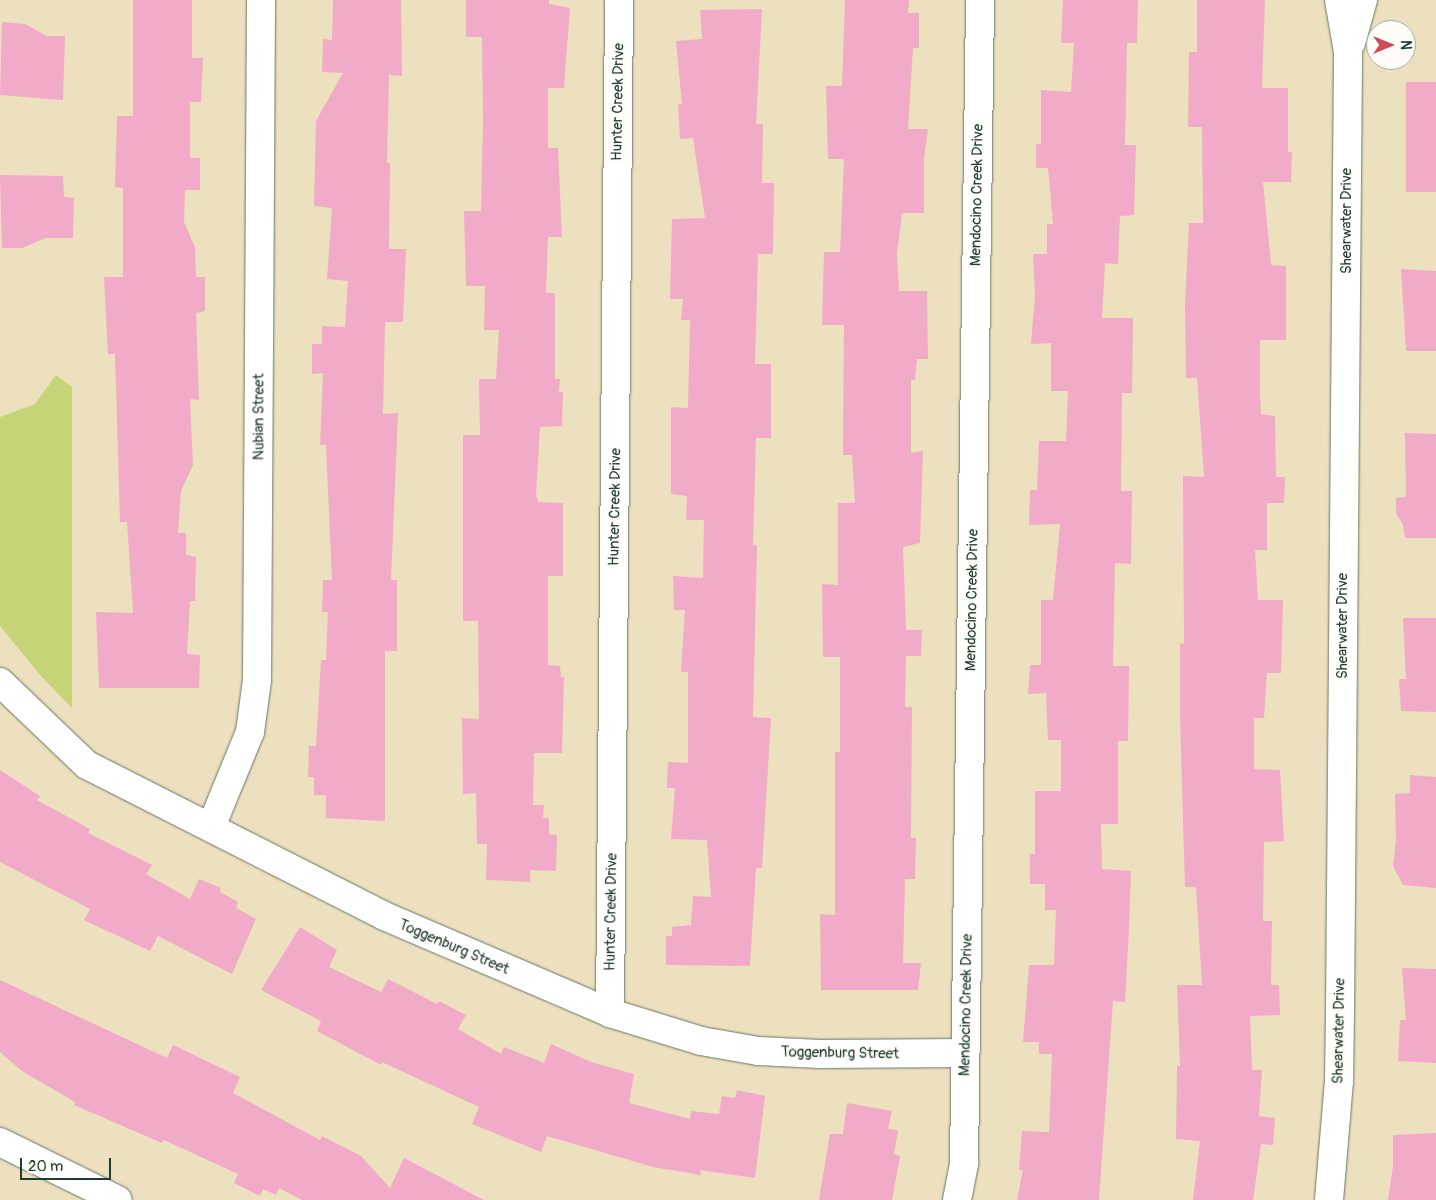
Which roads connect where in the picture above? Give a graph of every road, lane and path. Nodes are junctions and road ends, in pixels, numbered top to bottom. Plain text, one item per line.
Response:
1 (261, 0) edge
2 (619, 0) edge
3 (980, 0) edge
4 (1339, 0) edge
5 (1363, 0) edge
6 (1348, 52) junction
7 (1, 686) edge
8 (211, 827) junction
9 (610, 1013) junction
10 (965, 1053) junction
11 (0, 1142) edge
12 (118, 1200) edge
13 (957, 1200) edge
14 (1329, 1200) edge

1 - 8 street, Nubian Street
2 - 9 street, Hunter Creek Drive
3 - 10 street, Mendocino Creek Drive
4 - 6 street, Shearwater Drive
5 - 6 street, Shearwater Drive
6 - 14 street, Shearwater Drive
7 - 8 street, Toggenburg Street
8 - 9 street, Toggenburg Street
9 - 10 street, Toggenburg Street
10 - 13 street, Mendocino Creek Drive
11 - 12 street

